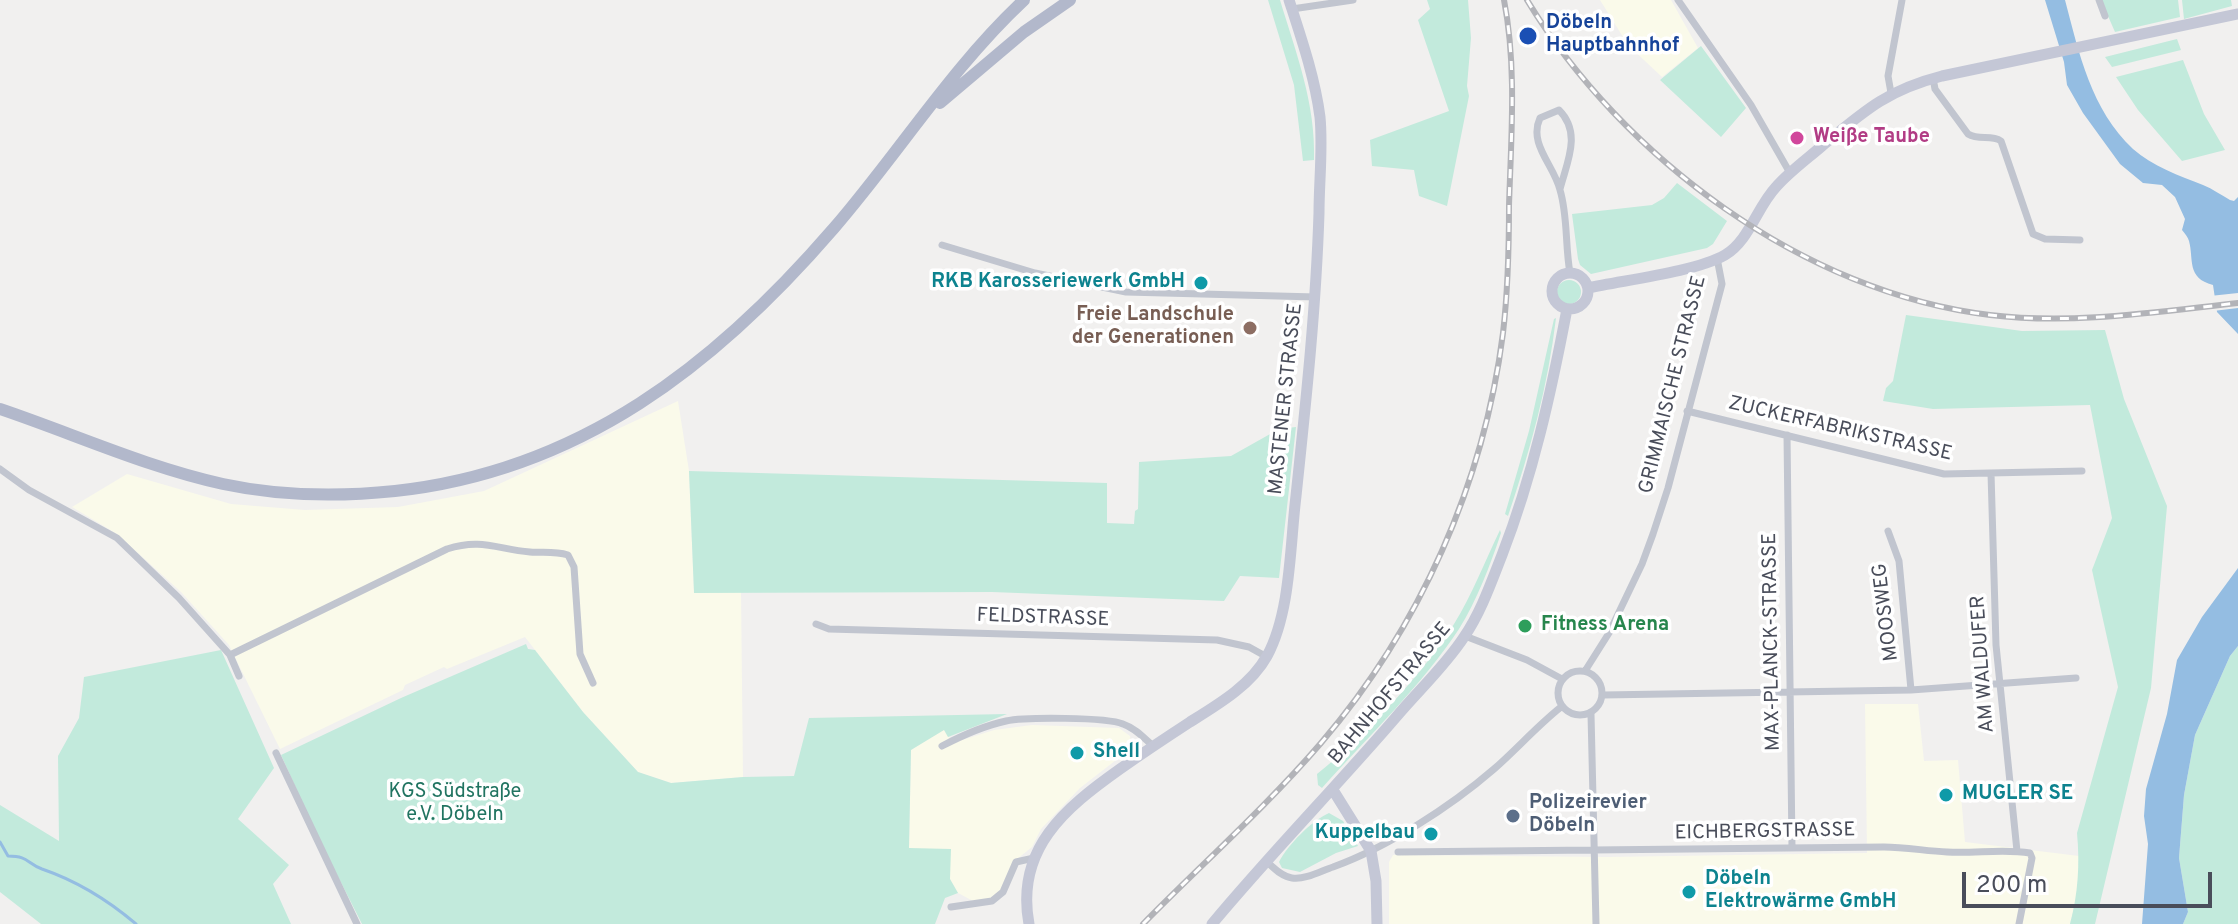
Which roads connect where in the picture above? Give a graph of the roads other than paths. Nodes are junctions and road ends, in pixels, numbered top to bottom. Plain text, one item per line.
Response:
1 (1014, 0) edge
2 (1024, 0) edge
3 (1070, 0) edge
4 (1353, 0) edge
5 (1678, 0) edge
6 (1902, 0) edge
7 (2099, 0) edge
8 (1290, 4) edge
9 (2238, 14) edge
10 (2105, 16) dead end
11 (1005, 17) junction
12 (1933, 78) junction
13 (1891, 93) junction
14 (928, 112) junction
15 (1790, 173) junction
16 (1560, 189) junction
17 (2080, 240) dead end
18 (942, 245) dead end
19 (1717, 258) junction
20 (1570, 273) junction
21 (1588, 288) junction
22 (1316, 297) junction
23 (1567, 309) junction
24 (0, 409) edge
25 (1687, 411) junction
26 (1787, 435) junction
27 (0, 469) edge
28 (2082, 471) dead end
29 (1991, 473) junction
30 (1888, 531) dead end
31 (816, 624) dead end
32 (1465, 636) junction
33 (230, 655) junction
34 (1267, 657) junction
35 (1585, 671) junction
36 (239, 676) dead end
37 (2076, 678) dead end
38 (1562, 679) junction
39 (593, 683) dead end
40 (2000, 683) junction
41 (1911, 690) junction
42 (1788, 691) junction
43 (1603, 695) junction
44 (1561, 707) junction
45 (1591, 714) junction
46 (942, 746) dead end
47 (1153, 746) junction
48 (276, 753) dead end
49 (1333, 790) junction
50 (1792, 848) junction
51 (1371, 851) junction
52 (2017, 851) junction
53 (1398, 852) dead end
54 (1595, 852) junction
55 (1034, 858) junction
56 (1267, 862) junction
57 (951, 907) dead end
58 (357, 924) edge
59 (1029, 924) edge
60 (1212, 924) edge
61 (1377, 924) edge
62 (1596, 924) edge
63 (2019, 924) edge

1 - 11 main road
2 - 11 main road
3 - 14 main road
4 - 8 street
5 - 15 street
6 - 13 street
7 - 10 street
8 - 22 main road, MASTENER STRASSE
9 - 12 main road, GRIMMAISCHE STRASSE
11 - 14 main road
12 - 13 main road, GRIMMAISCHE STRASSE
12 - 17 street
13 - 15 main road, GRIMMAISCHE STRASSE
14 - 24 main road
15 - 19 main road, GRIMMAISCHE STRASSE
16 - 16 street
16 - 20 street
18 - 22 street
19 - 21 main road
19 - 25 street, GRIMMAISCHE STRASSE
20 - 21 main road
20 - 23 main road
21 - 23 main road
22 - 34 main road, MASTENER STRASSE
23 - 32 main road, BAHNHOFSTRASSE
25 - 26 street, ZUCKERFABRIKSTRASSE
25 - 35 street, GRIMMAISCHE STRASSE
26 - 29 street, ZUCKERFABRIKSTRASSE
26 - 42 street, MAX-PLANCK-STRASSE
27 - 33 street
28 - 29 street, ZUCKERFABRIKSTRASSE
29 - 40 street, AM WALDUFER
30 - 41 street, MOOSWEG
31 - 34 street, FELDSTRASSE
32 - 38 street
32 - 49 main road, BAHNHOFSTRASSE
33 - 36 street
33 - 39 street
34 - 47 main road, MASTENER STRASSE
35 - 38 street
35 - 43 street
37 - 40 street
38 - 44 street
40 - 41 street
40 - 52 street, AM WALDUFER
41 - 42 street
42 - 43 street
42 - 50 street, MAX-PLANCK-STRASSE
43 - 45 street
44 - 45 street
44 - 51 street
45 - 54 street
46 - 47 street
47 - 55 main road, MASTENER STRASSE
48 - 58 street
49 - 51 main road
49 - 56 main road, BAHNHOFSTRASSE
50 - 52 street, EICHBERGSTRASSE
50 - 54 street, EICHBERGSTRASSE
51 - 56 street
51 - 61 main road
52 - 63 street, EICHBERGSTRASSE
53 - 54 street, EICHBERGSTRASSE
54 - 62 street
55 - 57 street, MASTENER STRASSE
55 - 59 main road, MASTENER STRASSE
56 - 60 main road, BAHNHOFSTRASSE

